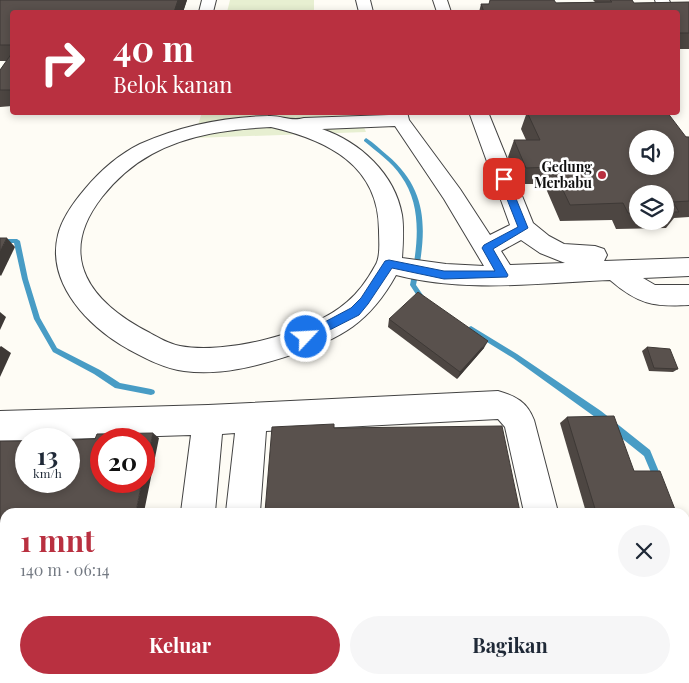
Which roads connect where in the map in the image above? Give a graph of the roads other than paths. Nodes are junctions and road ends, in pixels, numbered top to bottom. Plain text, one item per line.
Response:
1 (479, 115) edge
2 (399, 116) edge
3 (290, 125) junction
4 (523, 228) junction
5 (487, 248) junction
6 (689, 253) edge
7 (398, 267) junction
8 (689, 267) edge
9 (615, 270) junction
10 (503, 275) junction
11 (689, 295) edge
12 (252, 418) junction
13 (208, 420) junction
14 (0, 426) edge
15 (198, 508) edge
16 (243, 508) edge
17 (540, 508) edge

1 - 4 street
2 - 3 street
2 - 5 street
3 - 7 street
3 - 7 street
4 - 5 street
4 - 6 street
5 - 10 street
7 - 10 street
8 - 9 street
9 - 10 street
9 - 11 street
12 - 13 street
12 - 16 street
12 - 17 street
13 - 14 street
13 - 15 street

